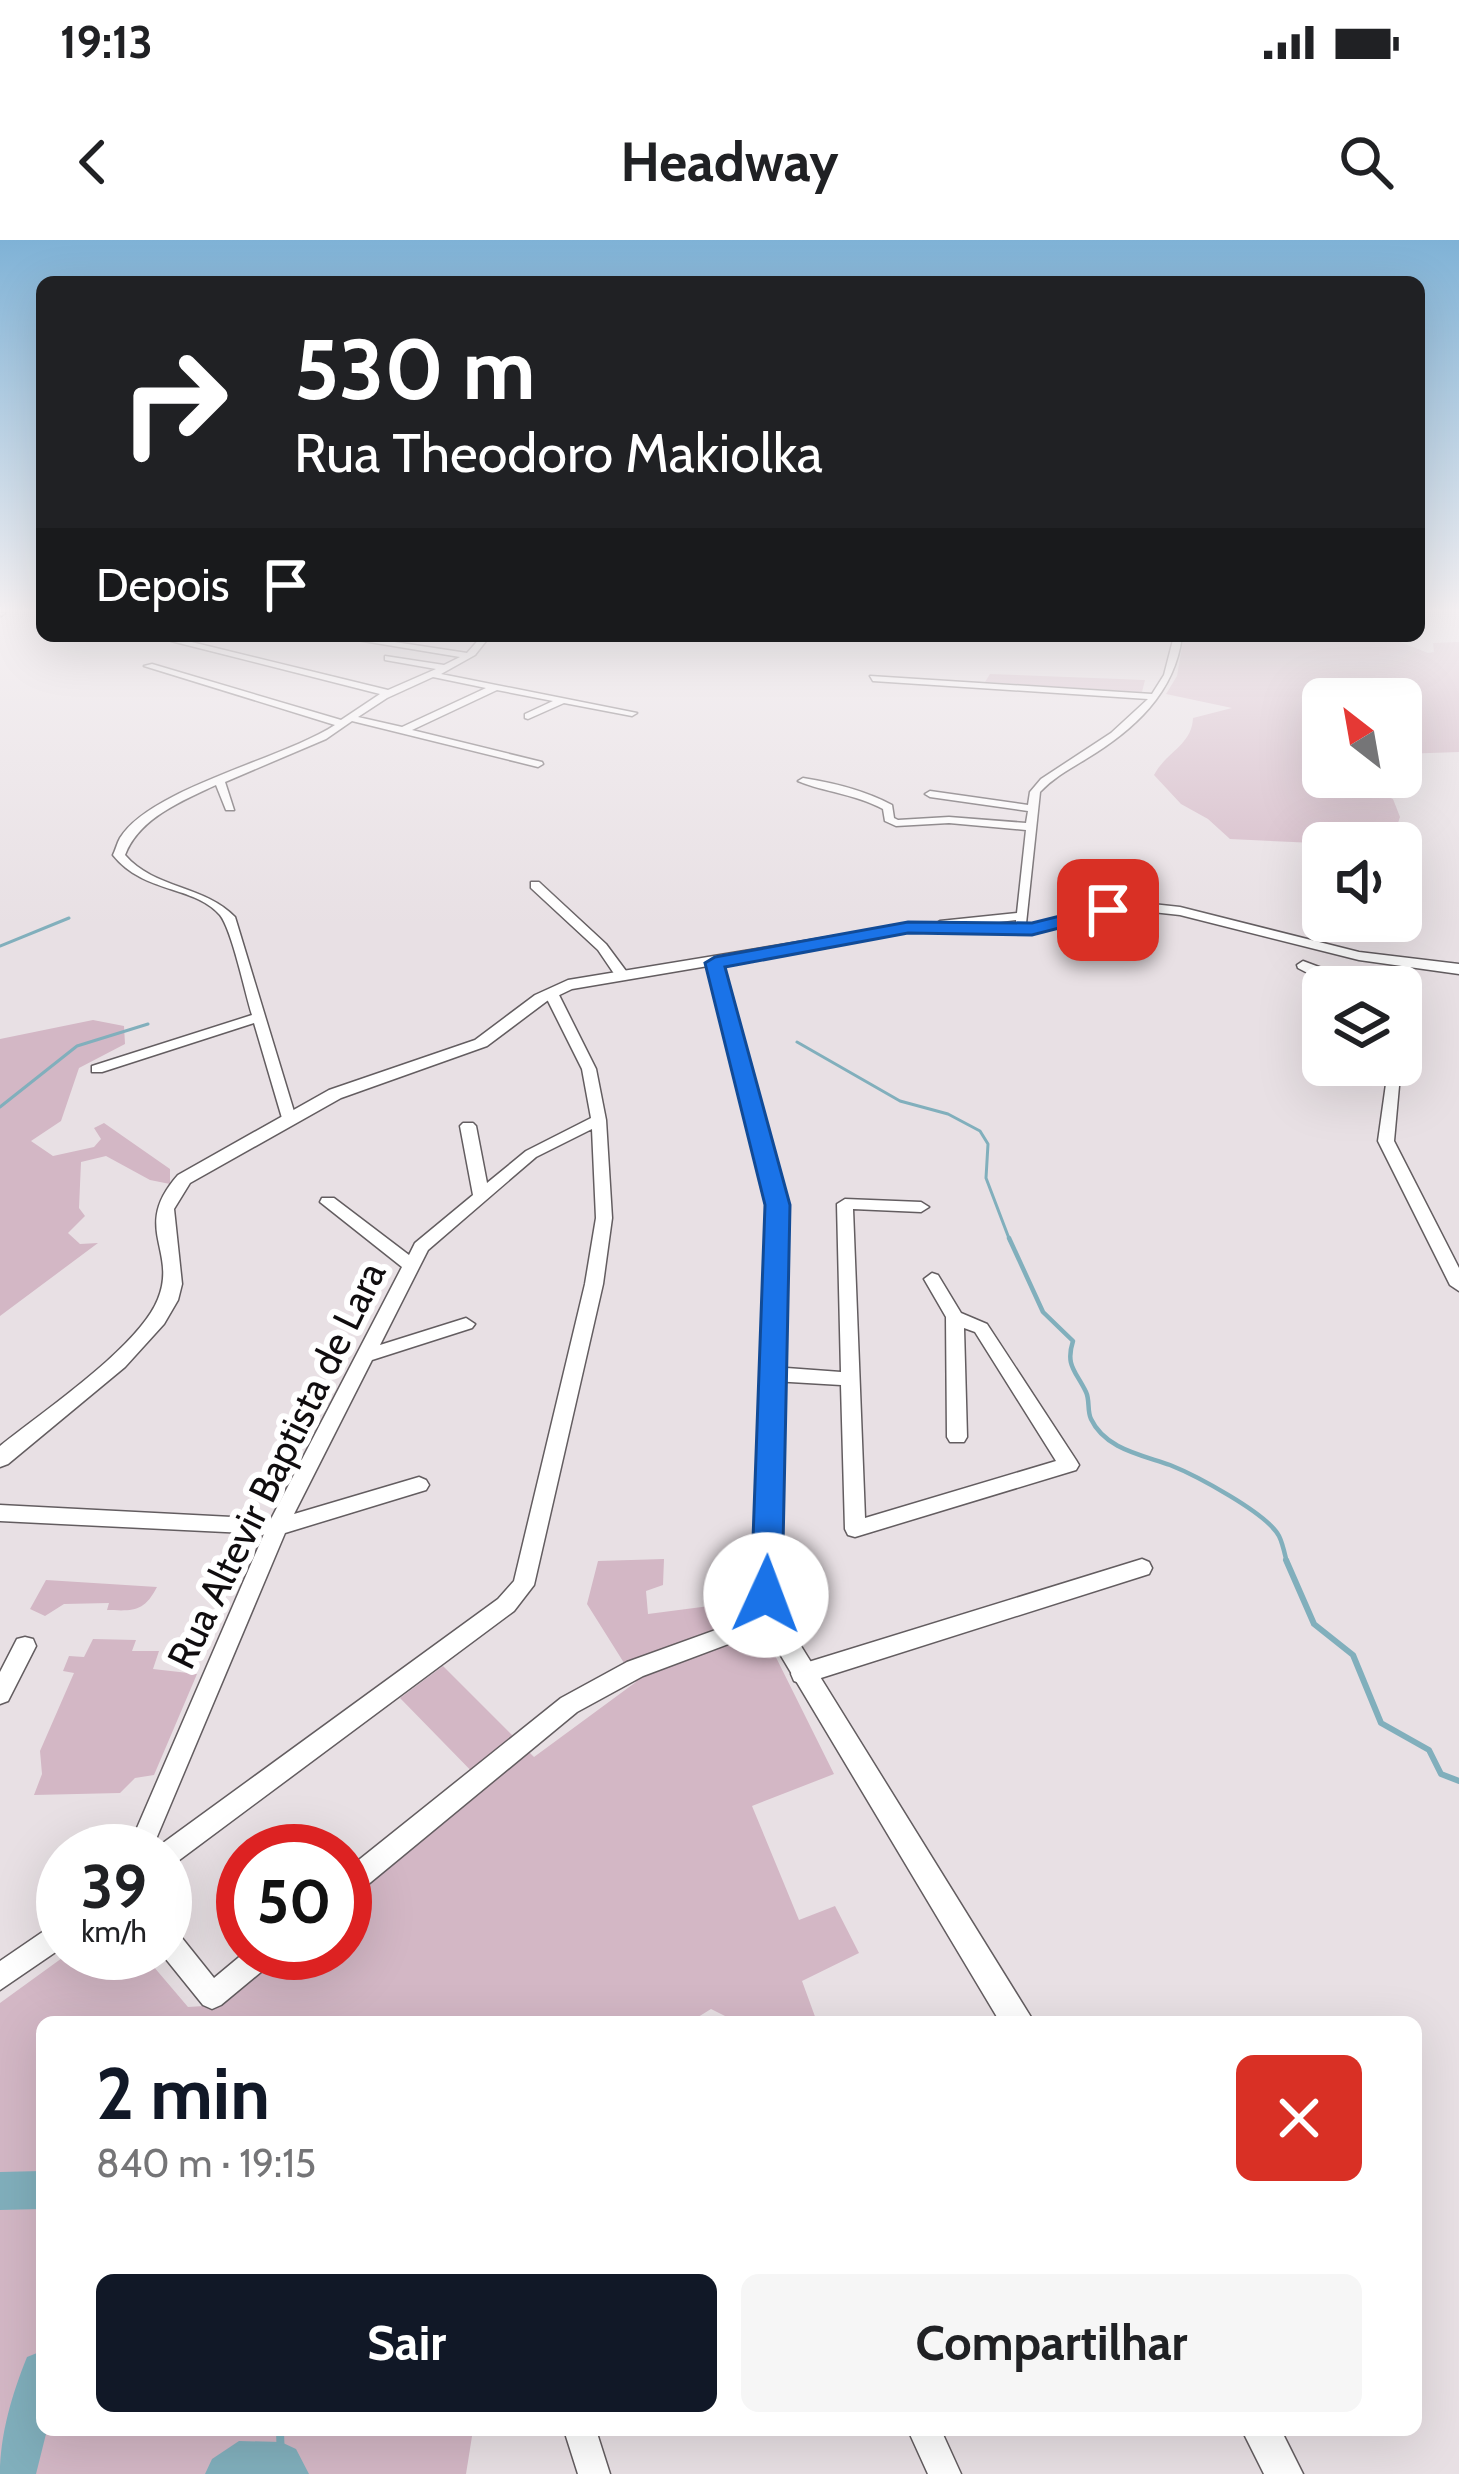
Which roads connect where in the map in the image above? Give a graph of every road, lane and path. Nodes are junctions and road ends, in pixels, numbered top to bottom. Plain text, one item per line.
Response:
1 (334, 717) edge
2 (352, 717) edge
3 (431, 717) edge
4 (624, 717) edge
5 (1135, 717) edge
6 (347, 721) junction
7 (614, 723) dead end
8 (402, 731) junction
9 (538, 764) dead end
10 (219, 780) junction
11 (803, 781) dead end
12 (931, 794) dead end
13 (230, 808) dead end
14 (1034, 809) junction
15 (1032, 827) junction
16 (535, 885) dead end
17 (1022, 923) junction
18 (1338, 952) junction
19 (715, 963) junction
20 (1342, 966) edge
21 (1459, 969) edge
22 (622, 976) junction
23 (551, 993) junction
24 (260, 1017) junction
25 (97, 1069) dead end
26 (1394, 1086) edge
27 (289, 1118) junction
28 (599, 1120) junction
29 (468, 1126) dead end
30 (481, 1195) junction
31 (328, 1202) dead end
32 (921, 1207) dead end
33 (411, 1265) junction
34 (932, 1279) dead end
35 (1459, 1286) edge
36 (955, 1317) junction
37 (466, 1324) dead end
38 (364, 1356) junction
39 (773, 1370) junction
40 (850, 1375) junction
41 (957, 1437) dead end
42 (0, 1458) edge
43 (419, 1485) dead end
44 (0, 1513) edge
45 (277, 1527) junction
46 (1142, 1568) dead end
47 (771, 1619) junction
48 (25, 1646) dead end
49 (802, 1674) junction
50 (0, 1694) edge
51 (150, 1824) edge
52 (192, 1836) edge
53 (372, 1865) edge
54 (36, 1951) edge
55 (192, 1970) edge
56 (0, 1977) edge
57 (231, 1980) edge
58 (1014, 2016) edge
59 (582, 2436) edge
60 (927, 2436) edge
61 (1264, 2436) edge
62 (594, 2474) edge
63 (945, 2474) edge
64 (1284, 2474) edge

1 - 6 street
2 - 6 street
3 - 8 street
4 - 7 street
5 - 14 street
6 - 8 street
6 - 10 street
8 - 9 street
10 - 13 street
10 - 24 street
11 - 15 street
12 - 14 street
14 - 15 street
15 - 17 street
16 - 22 street
17 - 18 main road
17 - 19 main road
18 - 20 street
18 - 21 main road
19 - 22 main road
19 - 39 main road
22 - 23 main road
23 - 27 main road
23 - 28 street
24 - 25 street
24 - 27 street
26 - 35 street
27 - 42 main road
28 - 30 street, Rua Altevir Baptista de Lara
28 - 52 street
29 - 30 street
30 - 33 street, Rua Altevir Baptista de Lara
31 - 33 street
32 - 40 street
33 - 38 street, Rua Altevir Baptista de Lara
34 - 36 street
36 - 40 street
36 - 41 street
37 - 38 street
38 - 45 street, Rua Altevir Baptista de Lara
39 - 40 street
39 - 47 main road
43 - 45 street
44 - 45 street
45 - 51 street, Rua Altevir Baptista de Lara
46 - 49 street
47 - 49 main road
47 - 53 street
48 - 50 street
49 - 58 main road
54 - 56 street
55 - 57 street
59 - 62 street
60 - 63 street
61 - 64 main road

